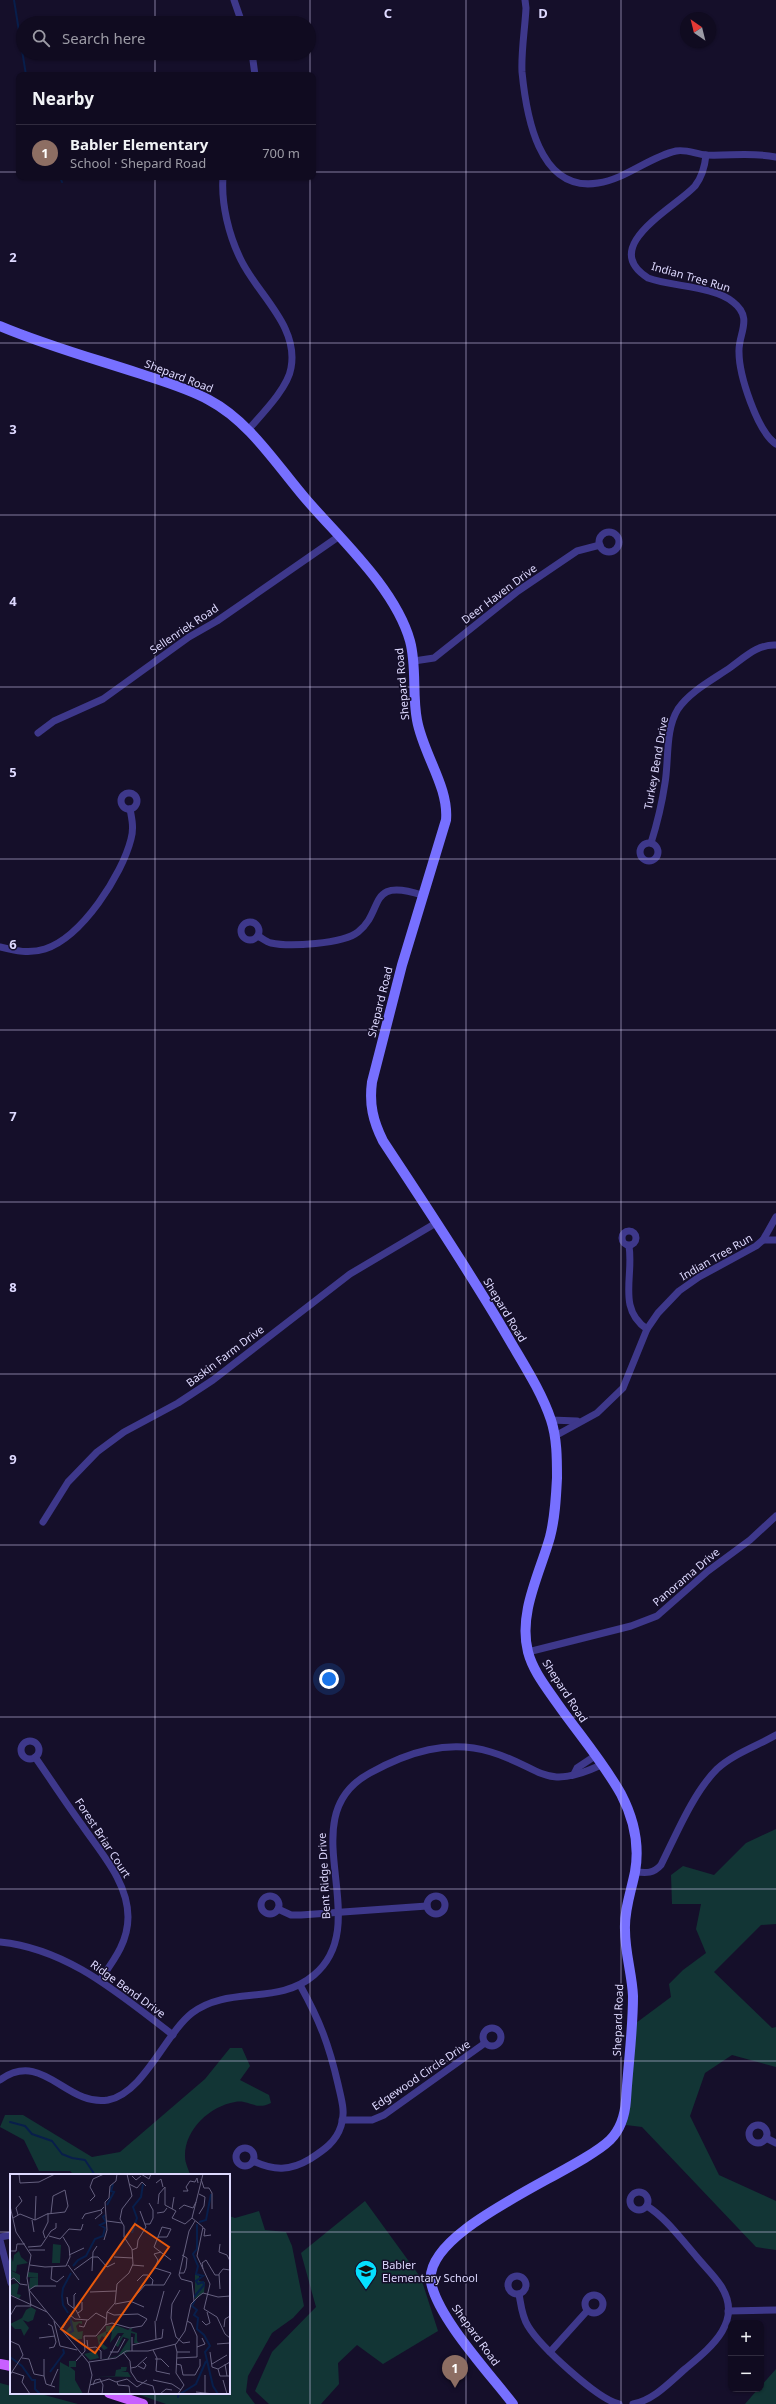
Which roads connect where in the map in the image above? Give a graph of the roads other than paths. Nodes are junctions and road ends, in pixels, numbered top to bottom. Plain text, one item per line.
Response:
1 (234, 0) edge
2 (525, 0) edge
3 (240, 16) edge
4 (253, 60) edge
5 (254, 72) edge
6 (706, 154) junction
7 (776, 157) edge
8 (223, 180) edge
9 (0, 326) edge
10 (248, 430) junction
11 (776, 444) edge
12 (338, 537) junction
13 (600, 545) dead end
14 (776, 645) edge
15 (414, 661) junction
16 (38, 733) dead end
17 (130, 809) dead end
18 (651, 843) dead end
19 (422, 895) junction
20 (258, 936) dead end
21 (0, 947) edge
22 (776, 1217) edge
23 (436, 1223) junction
24 (764, 1240) junction
25 (776, 1240) edge
26 (629, 1246) dead end
27 (647, 1329) junction
28 (551, 1420) junction
29 (578, 1422) junction
30 (555, 1436) junction
31 (776, 1516) edge
32 (43, 1522) dead end
33 (528, 1652) junction
34 (776, 1735) edge
35 (594, 1756) junction
36 (35, 1757) dead end
37 (601, 1765) junction
38 (574, 1774) junction
39 (634, 1872) junction
40 (427, 1906) dead end
41 (278, 1909) dead end
42 (338, 1913) junction
43 (0, 1942) edge
44 (100, 1980) junction
45 (300, 1985) junction
46 (173, 2035) junction
47 (485, 2043) dead end
48 (0, 2080) edge
49 (342, 2120) junction
50 (766, 2138) dead end
51 (776, 2143) edge
52 (253, 2161) dead end
53 (647, 2206) dead end
54 (10, 2235) edge
55 (0, 2239) edge
56 (10, 2279) edge
57 (519, 2294) dead end
58 (728, 2310) junction
59 (776, 2310) edge
60 (588, 2311) dead end
61 (550, 2352) junction
62 (0, 2364) edge
63 (10, 2366) edge
64 (112, 2394) edge
65 (143, 2404) edge
66 (513, 2404) edge
67 (618, 2404) edge
68 (633, 2404) edge

1 - 3 street
2 - 6 street
4 - 5 street
6 - 7 street
6 - 11 street, Indian Tree Run
8 - 10 street
9 - 10 street, Shepard Road
10 - 12 street, Shepard Road
12 - 15 street, Shepard Road
12 - 16 street, Sellenriek Road
13 - 15 street, Deer Haven Drive
14 - 18 street, Turkey Bend Drive
15 - 19 street, Shepard Road
17 - 21 street
19 - 20 street
19 - 23 street, Shepard Road
22 - 24 street, Indian Tree Run
23 - 28 street, Shepard Road
23 - 32 street, Baskin Farm Drive
24 - 25 street
24 - 27 street, Indian Tree Run
26 - 27 street
27 - 29 street, Indian Tree Run
28 - 29 street, Indian Tree Run
28 - 30 street, Shepard Road
29 - 30 street, Indian Tree Run
30 - 33 street, Shepard Road
31 - 33 street, Panorama Drive
33 - 35 street, Shepard Road
34 - 39 street
35 - 37 street, Shepard Road
35 - 38 street
36 - 44 street, Forest Briar Court
37 - 38 street, Bent Ridge Drive
37 - 39 street, Shepard Road
38 - 42 street, Bent Ridge Drive
39 - 66 street, Shepard Road
40 - 42 street
41 - 42 street
42 - 45 street, Bent Ridge Drive
43 - 44 street, Ridge Bend Drive
44 - 46 street, Ridge Bend Drive
45 - 46 street, Bent Ridge Drive
45 - 49 street
46 - 48 street, Bent Ridge Drive
47 - 49 street, Edgewood Circle Drive
49 - 52 street
50 - 51 street
53 - 58 street
54 - 55 street
55 - 56 street
57 - 61 street
58 - 59 street
58 - 68 street
60 - 61 street
61 - 67 street
62 - 63 main road
64 - 65 main road

